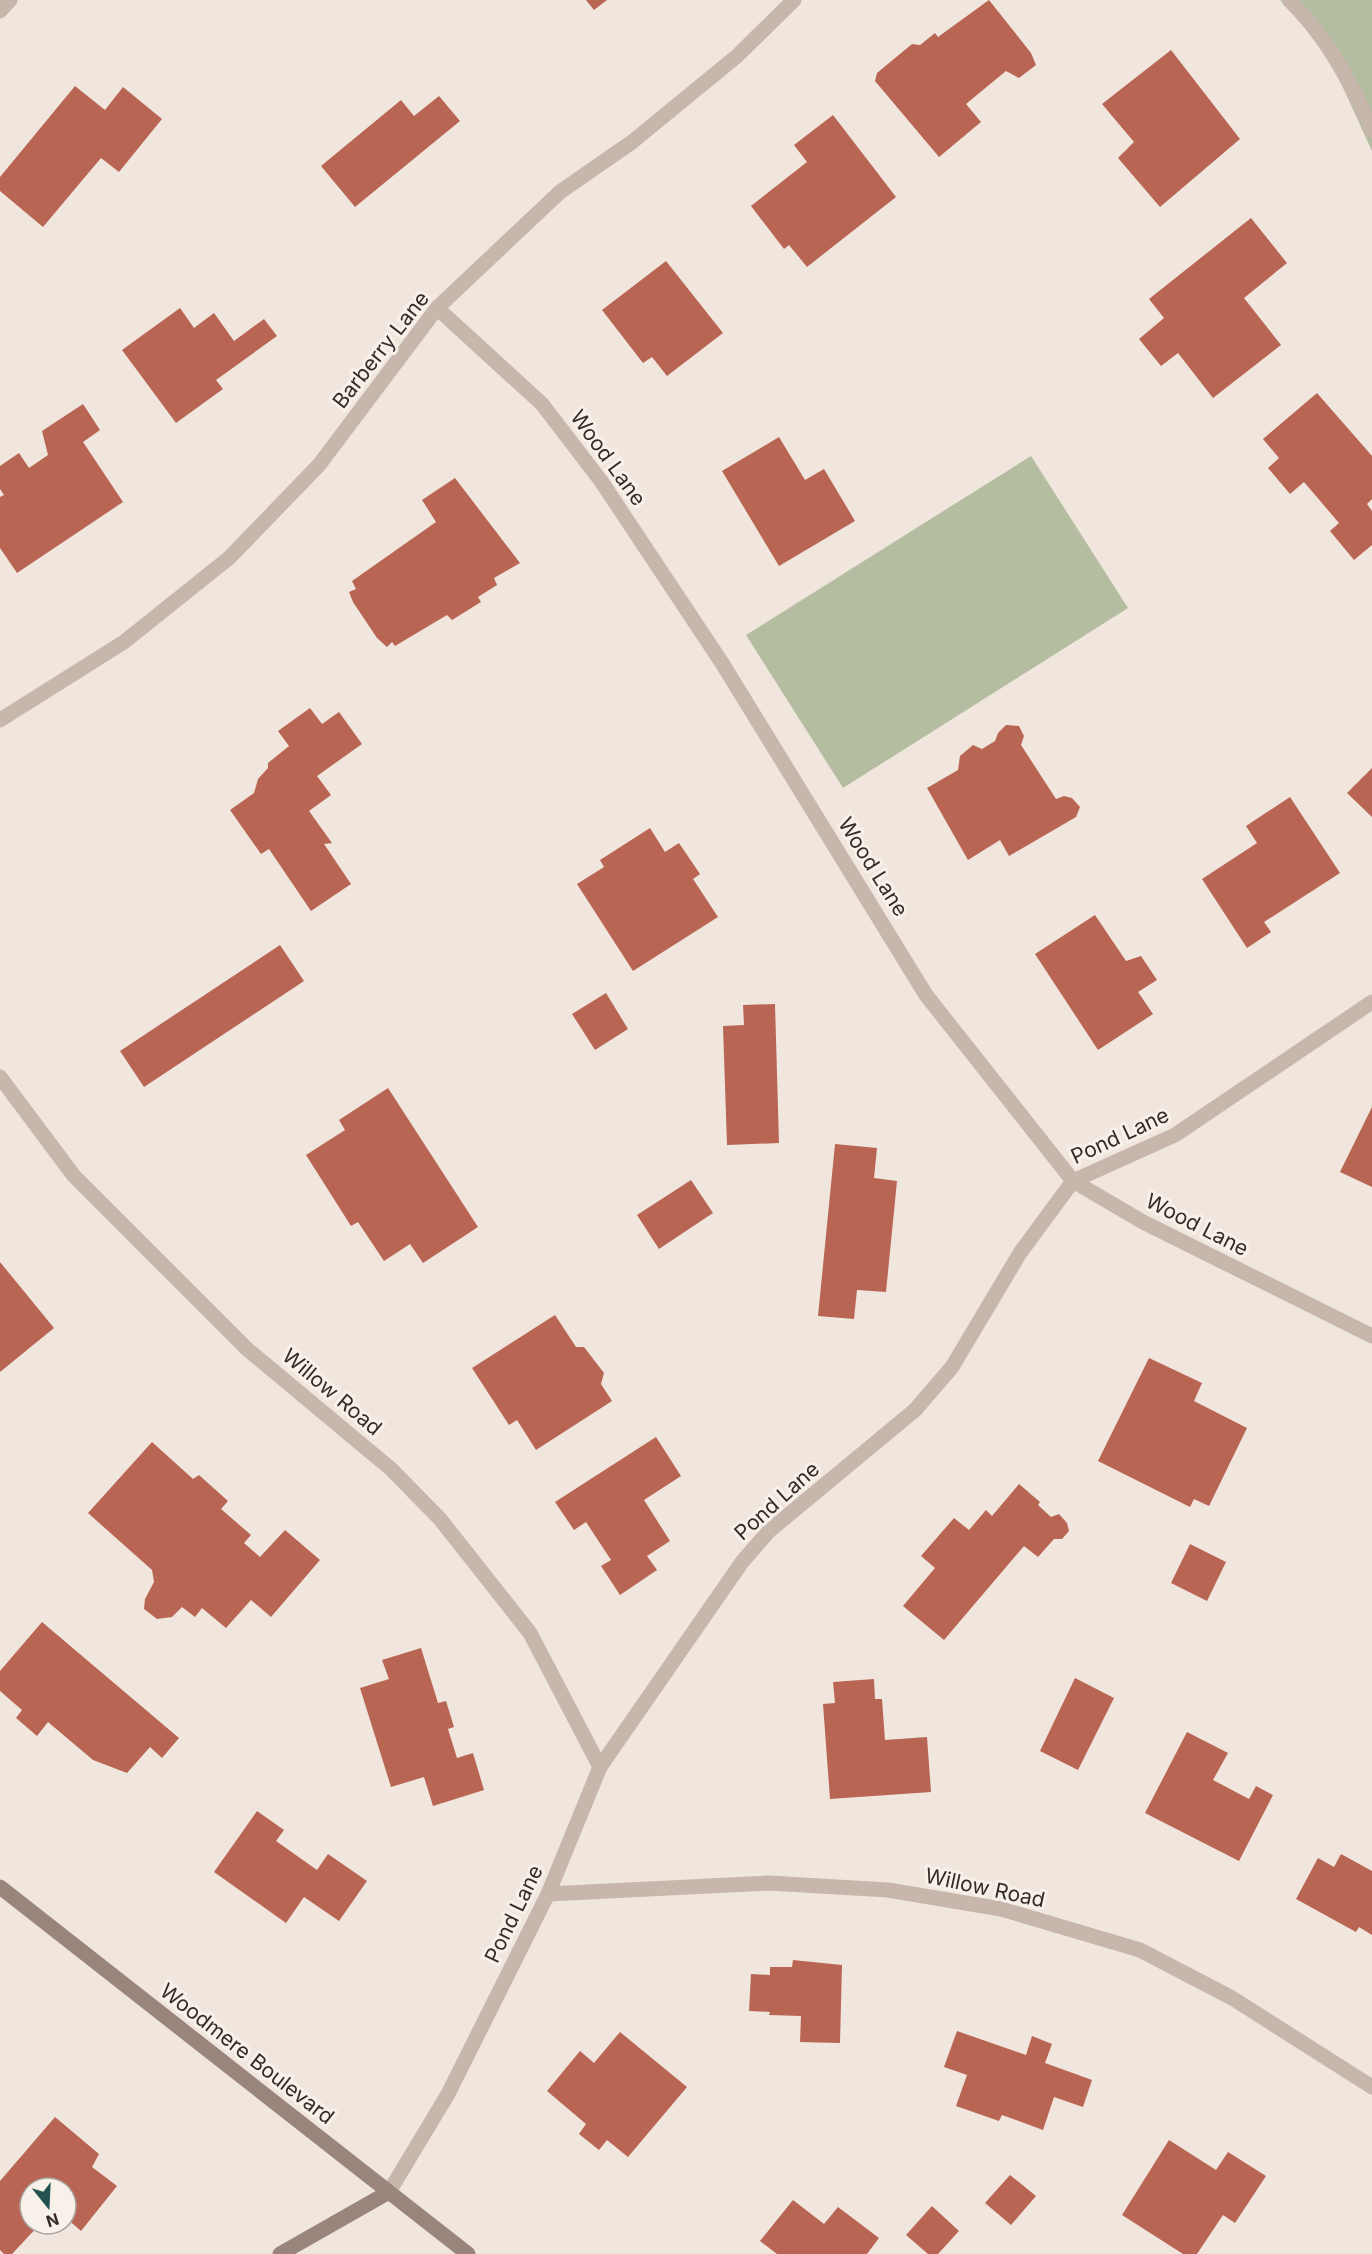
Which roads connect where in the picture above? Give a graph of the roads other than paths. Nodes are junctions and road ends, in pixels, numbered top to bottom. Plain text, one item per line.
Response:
1 (9, 0) edge
2 (794, 0) edge
3 (1289, 0) edge
4 (0, 11) edge
5 (1372, 130) edge
6 (437, 308) junction
7 (0, 720) edge
8 (1372, 1002) edge
9 (0, 1077) edge
10 (1073, 1181) junction
11 (1372, 1336) edge
12 (600, 1767) junction
13 (0, 1887) edge
14 (548, 1894) junction
15 (1372, 2087) edge
16 (389, 2192) junction
17 (280, 2254) edge
18 (468, 2254) edge

1 - 4 street
2 - 6 street, Barberry Lane
3 - 5 street
6 - 7 street, Barberry Lane
6 - 10 street, Wood Lane
8 - 10 street, Pond Lane
9 - 12 street, Willow Road
10 - 11 street, Wood Lane
10 - 12 street, Pond Lane
12 - 14 street, Pond Lane
13 - 16 street, Woodmere Boulevard
14 - 15 street, Willow Road
14 - 16 street, Pond Lane
16 - 17 street
16 - 18 street, Woodmere Boulevard

